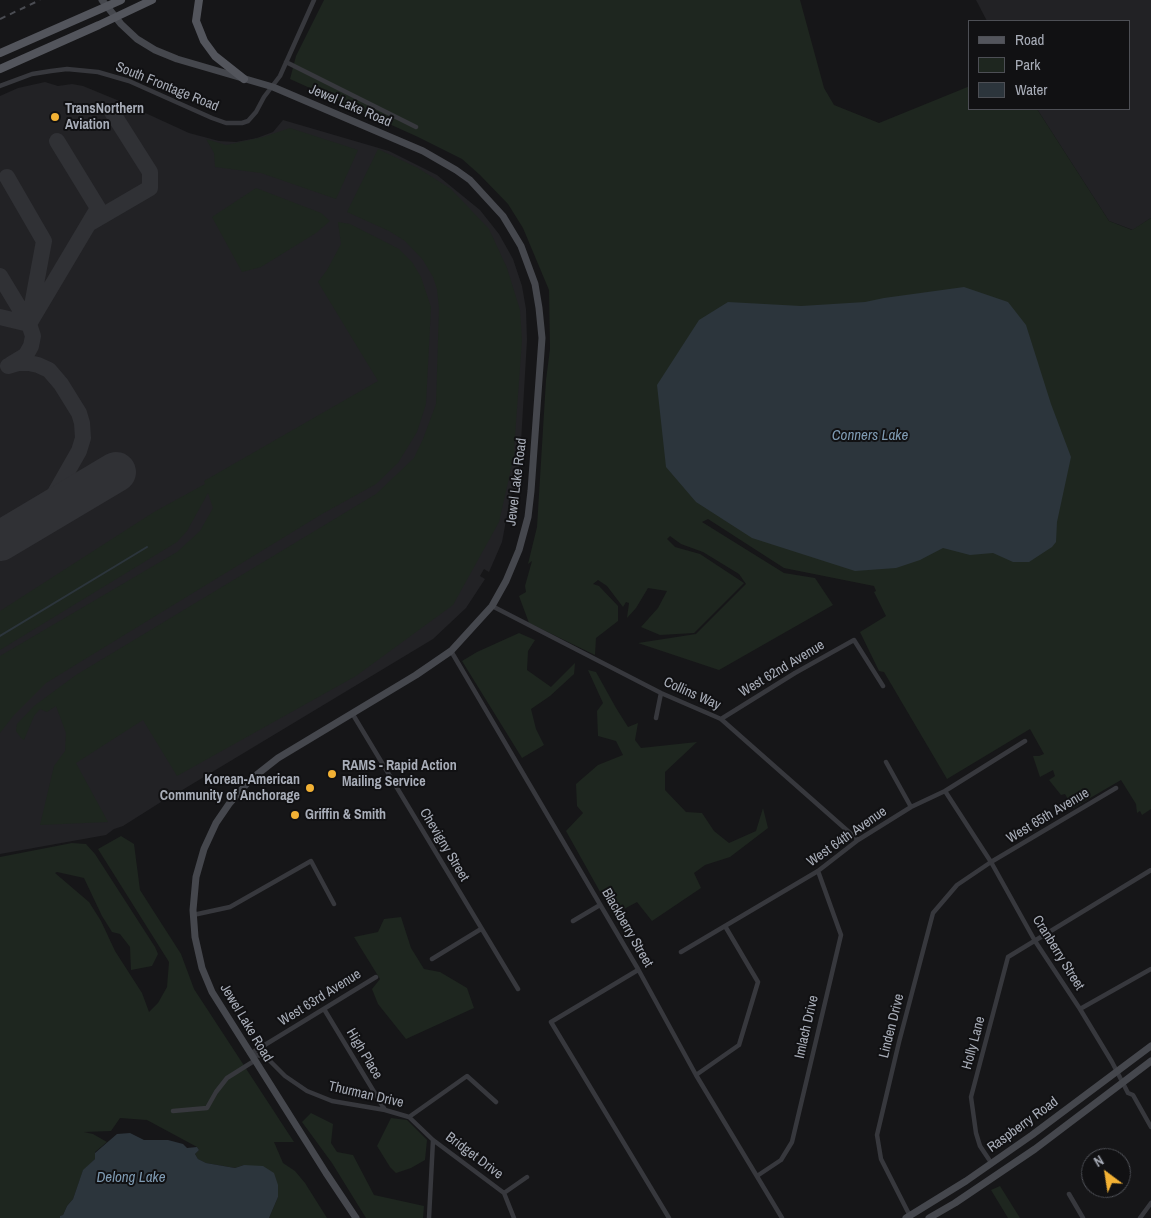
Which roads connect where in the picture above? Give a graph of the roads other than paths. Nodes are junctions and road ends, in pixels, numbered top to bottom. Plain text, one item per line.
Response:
1 (121, 0) edge
2 (152, 0) edge
3 (199, 0) edge
4 (314, 0) edge
5 (105, 3) edge
6 (116, 18) junction
7 (0, 53) edge
8 (286, 62) junction
9 (0, 69) edge
10 (244, 79) junction
11 (0, 86) edge
12 (273, 88) junction
13 (416, 126) dead end
14 (492, 606) junction
15 (451, 651) junction
16 (883, 686) dead end
17 (661, 694) junction
18 (352, 713) junction
19 (656, 718) dead end
20 (721, 719) junction
21 (1025, 742) dead end
22 (886, 762) dead end
23 (1116, 788) dead end
24 (945, 791) junction
25 (911, 807) junction
26 (858, 840) junction
27 (991, 862) junction
28 (1151, 870) edge
29 (818, 871) junction
30 (334, 904) dead end
31 (600, 905) junction
32 (193, 915) junction
33 (573, 921) dead end
34 (725, 926) junction
35 (482, 929) junction
36 (1035, 941) junction
37 (681, 952) dead end
38 (432, 959) dead end
39 (1151, 969) edge
40 (638, 970) junction
41 (376, 977) dead end
42 (518, 989) dead end
43 (324, 1008) junction
44 (1080, 1010) junction
45 (1151, 1046) edge
46 (252, 1057) junction
47 (1151, 1061) edge
48 (1117, 1072) junction
49 (696, 1076) junction
50 (1122, 1082) junction
51 (496, 1102) dead end
52 (385, 1110) junction
53 (173, 1111) dead end
54 (409, 1117) junction
55 (1151, 1127) edge
56 (433, 1140) junction
57 (992, 1164) junction
58 (757, 1176) junction
59 (527, 1177) dead end
60 (504, 1193) junction
61 (1069, 1194) dead end
62 (1151, 1203) edge
63 (908, 1217) edge
64 (356, 1218) edge
65 (429, 1218) edge
66 (514, 1218) edge
67 (669, 1218) edge
68 (782, 1218) edge
69 (929, 1218) edge
70 (1083, 1218) edge
71 (1140, 1218) edge

1 - 5 main road
2 - 6 main road
3 - 10 main road
4 - 8 street, South Frontage Road
5 - 6 main road, Jewel Lake Road
5 - 7 main road
6 - 9 main road
6 - 10 main road, Jewel Lake Road
8 - 12 street, South Frontage Road
8 - 13 street
10 - 12 main road, Jewel Lake Road
11 - 12 street, South Frontage Road
12 - 14 main road, Jewel Lake Road
14 - 15 main road, Jewel Lake Road
14 - 17 street, Collins Way
15 - 18 main road, Jewel Lake Road
15 - 31 street, Blackberry Street
16 - 20 street, West 62nd Avenue
17 - 19 street
17 - 20 street, Collins Way
18 - 32 main road, Jewel Lake Road
18 - 35 street, Chevigny Street
20 - 26 street, Collins Way
21 - 24 street, West 64th Avenue
22 - 25 street
23 - 27 street, West 65th Avenue
24 - 25 street, West 64th Avenue
24 - 27 street, Cranberry Street
25 - 26 street, West 64th Avenue
26 - 29 street, West 64th Avenue
27 - 36 street, Cranberry Street
27 - 63 street, Linden Drive
28 - 36 street, Holly Lane
29 - 34 street, West 64th Avenue
29 - 58 street, Imlach Drive
30 - 32 street
31 - 33 street
31 - 40 street, Blackberry Street
32 - 46 main road, Jewel Lake Road
34 - 37 street, West 64th Avenue
34 - 49 street
35 - 38 street
35 - 42 street, Chevigny Street
36 - 44 street, Cranberry Street
36 - 57 street, Holly Lane
39 - 44 street
40 - 49 street, Blackberry Street
40 - 67 street
41 - 43 street, West 63rd Avenue
43 - 46 street, West 63rd Avenue
43 - 52 street, High Place
44 - 48 street, Cranberry Street
45 - 48 main road, Raspberry Road
46 - 52 street, Thurman Drive
46 - 53 street, West 63rd Avenue
46 - 64 main road, Jewel Lake Road
47 - 50 main road, Raspberry Road
48 - 50 street, Cranberry Street
48 - 57 main road, Raspberry Road
49 - 58 street, Blackberry Street
50 - 55 street, Cranberry Street
50 - 69 main road, Raspberry Road
51 - 54 street
52 - 54 street, Thurman Drive
54 - 56 street, Thurman Drive
56 - 60 street, Bridget Drive
56 - 65 street
57 - 63 main road, Raspberry Road
58 - 68 street, Blackberry Street
59 - 60 street
60 - 66 street, Bridget Drive
61 - 70 street
62 - 71 street

